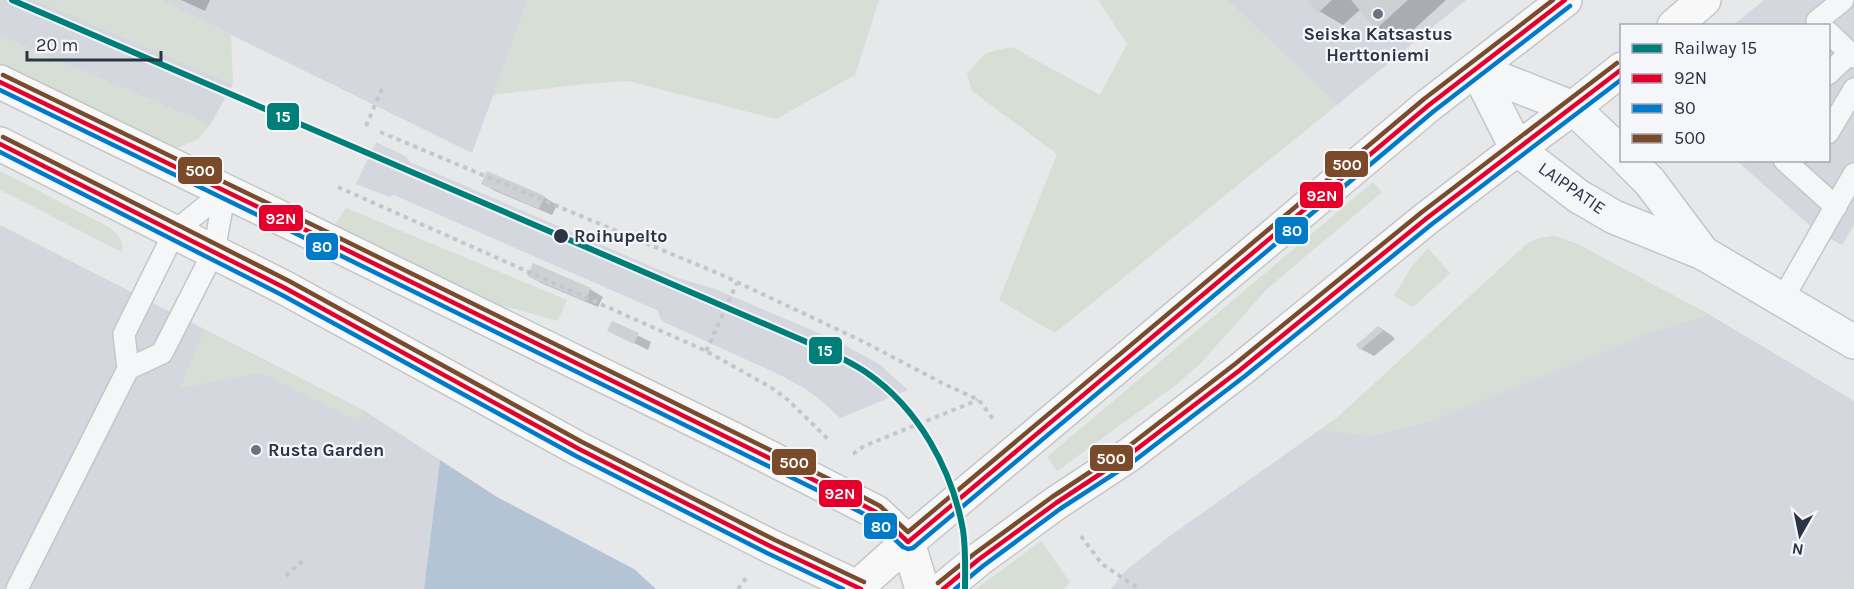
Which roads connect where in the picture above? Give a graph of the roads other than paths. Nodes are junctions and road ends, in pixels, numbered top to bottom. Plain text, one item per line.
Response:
1 (1565, 0) edge
2 (1704, 0) edge
3 (1843, 0) edge
4 (1676, 24) edge
5 (1822, 24) edge
6 (1830, 35) edge
7 (1852, 55) edge
8 (1477, 69) junction
9 (1620, 71) edge
10 (1830, 72) edge
11 (0, 82) edge
12 (1854, 89) edge
13 (1573, 108) junction
14 (1830, 130) edge
15 (0, 144) edge
16 (1517, 148) junction
17 (1620, 152) edge
18 (1630, 162) edge
19 (1789, 162) edge
20 (1808, 169) edge
21 (1854, 174) edge
22 (225, 191) junction
23 (1836, 207) junction
24 (175, 231) junction
25 (214, 251) junction
26 (1703, 253) junction
27 (1782, 300) junction
28 (1854, 342) edge
29 (128, 369) junction
30 (908, 542) junction
31 (17, 589) edge
32 (857, 589) edge
33 (922, 589) edge
34 (943, 589) edge

1 - 8 main road
2 - 4 main road
3 - 5 lane
6 - 7 lane
7 - 10 lane
8 - 13 street
8 - 16 street, LAIPPATIE
8 - 30 main road
9 - 13 main road
11 - 22 main road
12 - 14 lane
13 - 16 main road
13 - 17 street
15 - 24 main road
16 - 26 street, LAIPPATIE
16 - 34 main road
18 - 26 street, LAIPPATIE
19 - 20 lane
20 - 23 lane
21 - 23 lane
22 - 24 lane
22 - 25 lane
22 - 30 main road
23 - 27 lane
24 - 25 main road
24 - 29 lane
25 - 29 lane
25 - 32 main road
26 - 27 street, LAIPPATIE
27 - 28 street, LAIPPATIE
29 - 31 lane
30 - 32 main road
30 - 33 main road

